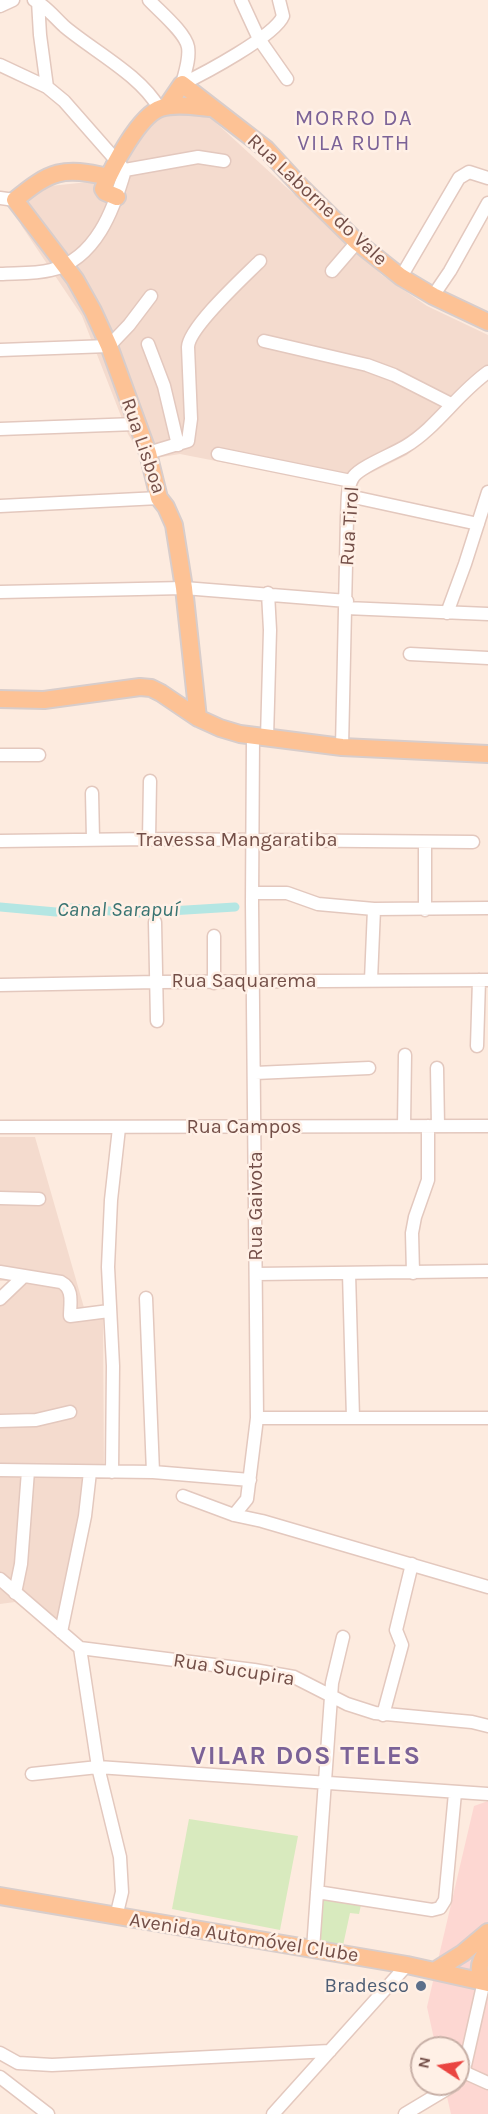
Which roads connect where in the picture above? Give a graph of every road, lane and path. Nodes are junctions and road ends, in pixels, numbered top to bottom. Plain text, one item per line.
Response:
1 (14, 0) edge
2 (149, 0) edge
3 (241, 0) edge
4 (279, 0) edge
5 (36, 1) edge
6 (0, 6) edge
7 (260, 39) junction
8 (0, 64) edge
9 (288, 79) dead end
10 (182, 84) junction
11 (47, 87) junction
12 (163, 107) junction
13 (212, 108) junction
14 (224, 161) dead end
15 (116, 169) junction
16 (488, 178) edge
17 (117, 197) joint
18 (8, 199) edge
19 (488, 203) edge
20 (357, 242) junction
21 (260, 261) dead end
22 (64, 265) junction
23 (332, 271) dead end
24 (0, 274) edge
25 (401, 277) junction
26 (151, 296) dead end
27 (433, 296) junction
28 (488, 322) edge
29 (264, 341) dead end
30 (148, 344) dead end
31 (109, 346) junction
32 (0, 350) edge
33 (488, 372) edge
34 (451, 404) junction
35 (136, 424) junction
36 (0, 429) edge
37 (178, 445) junction
38 (148, 453) junction
39 (218, 454) dead end
40 (351, 481) junction
41 (488, 492) edge
42 (349, 496) junction
43 (159, 498) junction
44 (0, 506) edge
45 (483, 516) edge
46 (184, 588) junction
47 (0, 592) edge
48 (268, 594) junction
49 (346, 605) junction
50 (447, 613) junction
51 (488, 614) edge
52 (410, 654) dead end
53 (488, 658) edge
54 (0, 699) edge
55 (198, 718) junction
56 (260, 738) junction
57 (342, 747) junction
58 (488, 754) edge
59 (0, 755) edge
60 (39, 755) dead end
61 (150, 781) dead end
62 (92, 793) dead end
63 (93, 839) junction
64 (149, 839) junction
65 (252, 840) junction
66 (0, 841) edge
67 (425, 842) junction
68 (473, 842) dead end
69 (252, 898) junction
70 (488, 908) edge
71 (374, 909) junction
72 (425, 910) junction
73 (155, 922) dead end
74 (214, 936) dead end
75 (370, 980) junction
76 (484, 980) edge
77 (157, 982) junction
78 (214, 982) junction
79 (253, 982) junction
80 (0, 986) edge
81 (157, 1021) dead end
82 (477, 1046) dead end
83 (405, 1055) dead end
84 (369, 1068) dead end
85 (437, 1068) dead end
86 (255, 1073) junction
87 (0, 1126) edge
88 (404, 1126) junction
89 (433, 1126) junction
90 (488, 1126) edge
91 (255, 1127) junction
92 (119, 1128) junction
93 (0, 1198) edge
94 (39, 1199) dead end
95 (488, 1271) edge
96 (0, 1272) edge
97 (350, 1273) junction
98 (413, 1273) junction
99 (256, 1274) junction
100 (24, 1276) junction
101 (146, 1298) dead end
102 (0, 1299) edge
103 (109, 1311) junction
104 (70, 1412) dead end
105 (257, 1418) junction
106 (353, 1418) junction
107 (488, 1418) edge
108 (0, 1421) edge
109 (0, 1470) edge
110 (28, 1471) junction
111 (90, 1472) junction
112 (112, 1472) junction
113 (153, 1472) junction
114 (250, 1480) junction
115 (183, 1496) dead end
116 (234, 1515) junction
117 (412, 1564) junction
118 (0, 1579) edge
119 (488, 1587) edge
120 (15, 1593) junction
121 (61, 1632) junction
122 (343, 1636) dead end
123 (80, 1648) junction
124 (332, 1696) junction
125 (383, 1715) junction
126 (488, 1726) edge
127 (98, 1767) junction
128 (32, 1774) dead end
129 (324, 1782) junction
130 (456, 1793) junction
131 (488, 1794) edge
132 (317, 1892) junction
133 (0, 1896) edge
134 (116, 1917) junction
135 (488, 1932) edge
136 (313, 1948) junction
137 (482, 1949) edge
138 (407, 1965) junction
139 (436, 1970) junction
140 (486, 1982) edge
141 (470, 2039) edge
142 (330, 2051) junction
143 (0, 2054) edge
144 (10, 2074) edge
145 (470, 2075) edge
146 (488, 2083) edge
147 (433, 2096) edge
148 (48, 2114) edge
149 (273, 2114) edge
150 (405, 2114) edge

1 - 6 street
2 - 10 street
3 - 7 street
4 - 7 street
5 - 11 street
5 - 12 street
7 - 9 street
7 - 10 street
8 - 11 street
10 - 12 main road
10 - 13 main road, Rua Laborne do Vale
11 - 15 street
12 - 13 main road
12 - 15 main road
13 - 20 main road, Rua Laborne do Vale
14 - 15 street
15 - 17 main road
15 - 18 main road
16 - 25 street
17 - 22 street
18 - 22 main road, Rua Lisboa
19 - 27 street
20 - 23 street
20 - 25 main road, Rua Laborne do Vale
21 - 37 street
22 - 24 street
22 - 31 main road, Rua Lisboa
25 - 27 main road, Rua Laborne do Vale
26 - 31 street
27 - 28 main road, Rua Laborne do Vale
29 - 34 street
30 - 37 street
31 - 32 street
31 - 35 main road, Rua Lisboa
33 - 34 street, Rua Tirol
34 - 40 street, Rua Tirol
35 - 36 street
35 - 38 main road, Rua Lisboa
37 - 38 street
38 - 43 main road, Rua Lisboa
39 - 40 street
40 - 42 street, Rua Tirol
41 - 45 street
42 - 45 street
42 - 49 street, Rua Tirol
43 - 44 street
43 - 46 main road, Rua Lisboa
45 - 50 street
46 - 47 street
46 - 48 street
46 - 55 main road, Rua Lisboa
48 - 49 street
48 - 56 street, Rua Gaivota
49 - 50 street
49 - 57 street, Rua Tirol
50 - 51 street
52 - 53 street
54 - 55 main road
55 - 56 main road
56 - 57 main road
56 - 65 street, Rua Gaivota
57 - 58 main road
59 - 60 street
61 - 64 street
62 - 63 street
63 - 64 street, Travessa Mangaratiba
63 - 66 street, Travessa Mangaratiba
64 - 65 street, Travessa Mangaratiba
65 - 67 street, Travessa Mangaratiba
65 - 69 street, Rua Gaivota
67 - 68 street, Travessa Mangaratiba
67 - 72 street
69 - 71 street
69 - 79 street, Rua Gaivota
70 - 72 street
71 - 72 street
71 - 75 street
73 - 77 street
74 - 78 street
75 - 76 street, Rua Saquarema
75 - 79 street, Rua Saquarema
76 - 82 street
77 - 78 street, Rua Saquarema
77 - 80 street, Rua Saquarema
77 - 81 street
78 - 79 street, Rua Saquarema
79 - 86 street, Rua Gaivota
83 - 88 street
84 - 86 street
85 - 89 street
86 - 91 street, Rua Gaivota
87 - 92 street, Rua Campos
88 - 89 street, Rua Campos
88 - 91 street, Rua Campos
89 - 90 street, Rua Campos
89 - 98 street
91 - 92 street, Rua Campos
91 - 99 street, Rua Gaivota
92 - 103 street
93 - 94 street
95 - 98 street
96 - 100 street
97 - 98 street
97 - 99 street
97 - 106 street
99 - 105 street, Rua Gaivota
100 - 102 street
100 - 103 street
101 - 113 street
103 - 112 street
104 - 108 street
105 - 106 street
105 - 114 street, Rua Gaivota
106 - 107 street
109 - 110 street
110 - 111 street
110 - 120 street
111 - 112 street
111 - 121 street
112 - 113 street
113 - 114 street
114 - 116 street, Rua Gaivota
115 - 116 street
116 - 117 street
117 - 119 street
117 - 125 street
118 - 120 street
120 - 121 street
121 - 123 street
122 - 124 street
123 - 124 street, Rua Sucupira
123 - 127 street
124 - 125 street, Rua Sucupira
124 - 129 street
125 - 126 street, Rua Sucupira
127 - 128 street
127 - 129 street
127 - 134 street
129 - 130 street
129 - 132 street
130 - 131 street
130 - 132 street
132 - 136 street
133 - 134 main road, Avenida Automóvel Clube
134 - 136 main road, Avenida Automóvel Clube
135 - 137 main road
136 - 138 main road, Avenida Automóvel Clube
137 - 139 main road
137 - 140 main road
138 - 139 main road, Avenida Automóvel Clube
138 - 142 street
139 - 140 main road, Avenida Automóvel Clube
140 - 141 street
142 - 144 street
142 - 149 street
143 - 144 street
144 - 148 street
145 - 146 street
147 - 150 street

